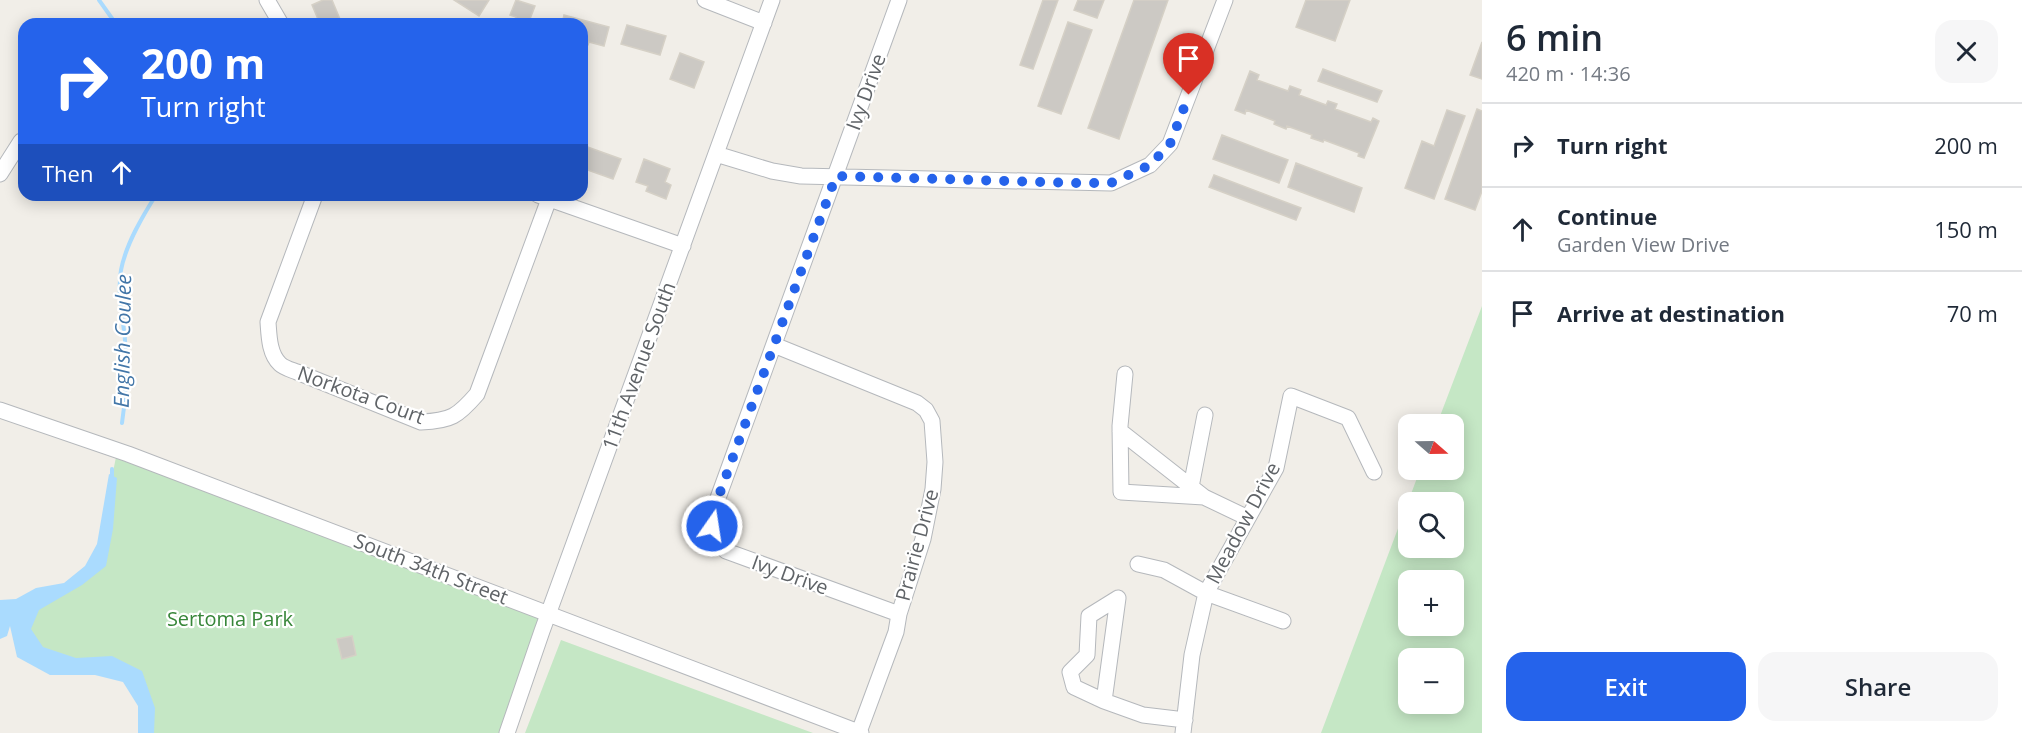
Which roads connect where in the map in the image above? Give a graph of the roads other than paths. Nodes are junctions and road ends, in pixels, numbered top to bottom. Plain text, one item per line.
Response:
1 (267, 0) edge
2 (705, 0) edge
3 (772, 0) edge
4 (899, 0) edge
5 (1225, 0) edge
6 (278, 18) edge
7 (764, 23) junction
8 (18, 146) edge
9 (716, 154) junction
10 (0, 174) edge
11 (836, 176) junction
12 (313, 201) edge
13 (543, 201) edge
14 (555, 201) edge
15 (683, 246) junction
16 (774, 345) junction
17 (1125, 374) dead end
18 (0, 410) edge
19 (1205, 415) dead end
20 (1120, 431) junction
21 (1374, 472) dead end
22 (1191, 487) junction
23 (1204, 497) junction
24 (1248, 518) junction
25 (1138, 564) dead end
26 (1206, 593) junction
27 (549, 613) junction
28 (899, 615) junction
29 (1283, 621) dead end
30 (1104, 701) junction
31 (1184, 727) edge
32 (507, 733) edge
33 (860, 733) edge

1 - 6 street
2 - 7 street
3 - 7 street, 11th Avenue South
4 - 11 street, Ivy Drive
5 - 11 street
7 - 9 street, 11th Avenue South
8 - 10 street
9 - 11 street
9 - 15 street, 11th Avenue South
11 - 16 street, Ivy Drive
12 - 13 street, Norkota Court
14 - 15 street
15 - 27 street, 11th Avenue South
16 - 28 street, Prairie Drive
16 - 28 street, Ivy Drive
17 - 20 street
18 - 27 street, South 34th Street
19 - 22 street
20 - 22 street
20 - 23 street
21 - 24 street, Meadow Drive
22 - 23 street
23 - 24 street
24 - 26 street, Meadow Drive
25 - 26 street
26 - 29 street
26 - 31 street, Meadow Drive
27 - 32 street, 11th Avenue South
27 - 33 street, South 34th Street
28 - 33 street, Prairie Drive
30 - 30 street
30 - 31 street

